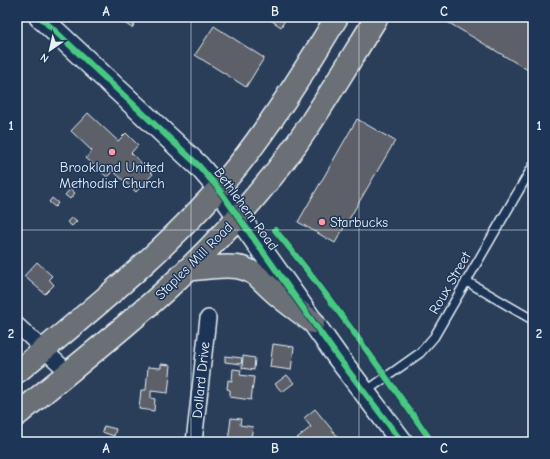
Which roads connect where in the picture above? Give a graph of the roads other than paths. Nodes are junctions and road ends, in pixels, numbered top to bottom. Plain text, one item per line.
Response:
1 (40, 17) edge
2 (337, 17) edge
3 (377, 17) edge
4 (533, 166) edge
5 (218, 188) junction
6 (238, 217) junction
7 (187, 270) junction
8 (466, 281) junction
9 (208, 318) dead end
10 (533, 320) edge
11 (313, 322) junction
12 (17, 325) edge
13 (44, 350) junction
14 (17, 372) edge
15 (68, 372) junction
16 (365, 392) junction
17 (17, 415) edge
18 (194, 442) edge
19 (402, 442) edge

1 - 5 street, Bethlehem Road
2 - 5 main road
3 - 6 main road, Staples Mill Road
4 - 8 lane, Roux Street
5 - 6 street, Bethlehem Road
5 - 13 main road
6 - 7 main road, Staples Mill Road
6 - 11 street, Bethlehem Road
7 - 11 main road
7 - 15 main road, Staples Mill Road
8 - 10 lane
8 - 16 lane, Roux Street
9 - 18 street, Dollard Drive
11 - 16 street, Bethlehem Road
12 - 13 street
13 - 14 main road
13 - 15 street
15 - 17 main road, Staples Mill Road
16 - 19 street, Bethlehem Road

